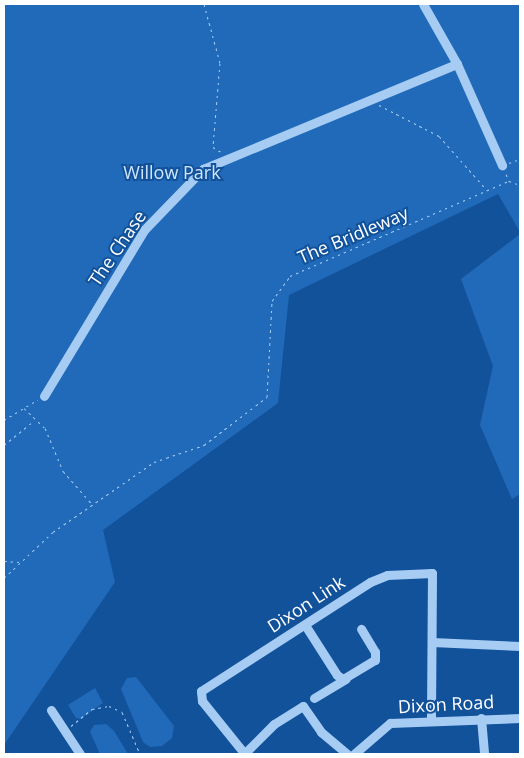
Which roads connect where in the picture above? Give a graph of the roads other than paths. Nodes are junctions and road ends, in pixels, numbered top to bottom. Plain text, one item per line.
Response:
1 (423, 4) edge
2 (457, 64) junction
3 (502, 165) road end
4 (44, 396) road end
5 (305, 625) junction
6 (361, 629) dead end
7 (432, 642) junction
8 (520, 646) edge
9 (346, 679) junction
10 (314, 698) dead end
11 (51, 710) dead end
12 (481, 718) junction
13 (520, 718) edge
14 (431, 719) junction
15 (80, 754) edge
16 (244, 754) edge
17 (347, 754) edge
18 (354, 754) edge
19 (484, 754) edge

1 - 2 street
2 - 3 street
2 - 4 street, The Chase
5 - 7 street, Dixon Link
5 - 9 street
5 - 16 street, Dixon Link
6 - 9 street
7 - 8 street
7 - 14 street, Dixon Link
9 - 10 street
11 - 15 street
12 - 13 street, Dixon Road
12 - 14 street, Dixon Road
12 - 19 street
14 - 18 street, Dixon Road
16 - 17 street

